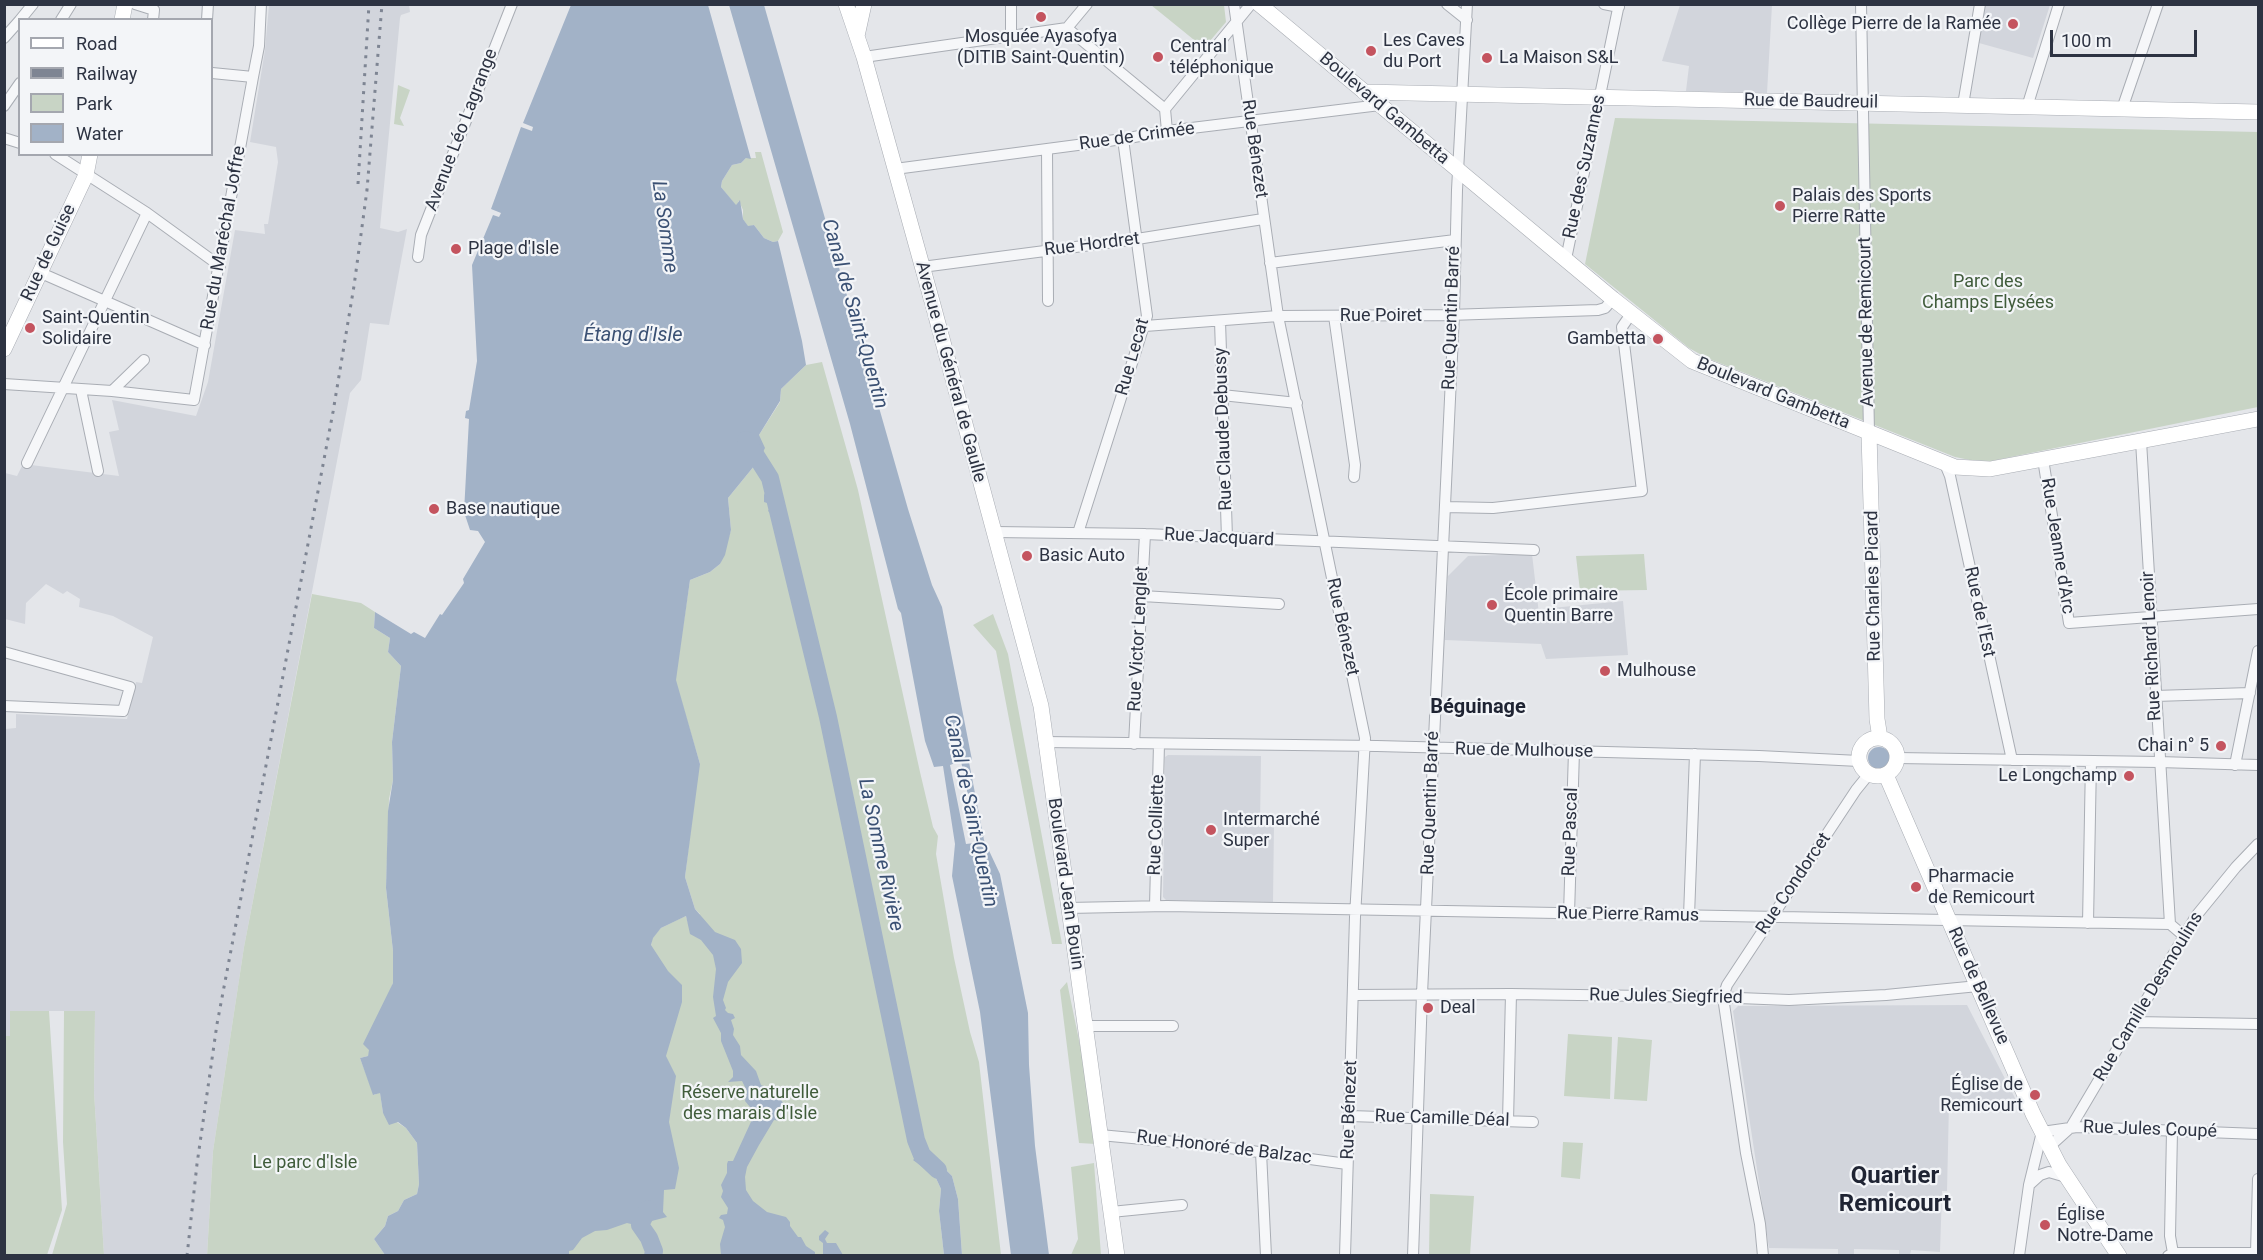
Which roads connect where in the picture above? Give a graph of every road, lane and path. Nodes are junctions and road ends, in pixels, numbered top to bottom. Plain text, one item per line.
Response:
1 (33, 4) edge
2 (71, 4) edge
3 (135, 4) edge
4 (261, 4) edge
5 (512, 4) edge
6 (846, 4) edge
7 (864, 4) edge
8 (1011, 4) edge
9 (1087, 4) edge
10 (1234, 4) edge
11 (1251, 4) edge
12 (1258, 4) edge
13 (1447, 4) edge
14 (1467, 4) edge
15 (1604, 4) edge
16 (1862, 4) edge
17 (1980, 4) edge
18 (2060, 4) edge
19 (2158, 4) edge
20 (1619, 6) edge
21 (154, 11) edge
22 (22, 18) edge
23 (62, 18) edge
24 (1467, 20) junction
25 (18, 22) edge
26 (1235, 24) junction
27 (1067, 28) junction
28 (858, 36) junction
29 (1011, 36) junction
30 (4, 38) edge
31 (864, 57) junction
32 (213, 73) edge
33 (254, 77) junction
34 (18, 86) edge
35 (1364, 92) junction
36 (1413, 93) junction
37 (1463, 94) junction
38 (1600, 97) junction
39 (6, 101) edge
40 (1863, 103) junction
41 (1380, 105) junction
42 (1963, 105) junction
43 (2027, 107) junction
44 (1165, 109) junction
45 (2122, 109) junction
46 (2259, 112) edge
47 (1251, 122) junction
48 (1401, 123) junction
49 (1167, 131) junction
50 (1123, 139) junction
51 (1047, 149) junction
52 (58, 156) edge
53 (90, 156) edge
54 (895, 170) junction
55 (1459, 171) junction
56 (86, 175) junction
57 (147, 213) junction
58 (1263, 219) junction
59 (1137, 239) junction
60 (1455, 240) junction
61 (1047, 251) junction
62 (418, 257) dead end
63 (1566, 259) junction
64 (1270, 263) junction
65 (220, 266) junction
66 (921, 267) junction
67 (40, 273) junction
68 (1613, 299) junction
69 (105, 301) junction
70 (1048, 301) dead end
71 (1454, 314) junction
72 (1631, 314) junction
73 (1278, 316) junction
74 (1334, 316) junction
75 (1220, 321) junction
76 (1145, 326) junction
77 (205, 345) junction
78 (4, 349) edge
79 (144, 360) dead end
80 (4, 384) edge
81 (63, 388) junction
82 (81, 390) junction
83 (112, 391) junction
84 (1222, 395) junction
85 (1297, 403) junction
86 (2259, 418) edge
87 (1869, 433) junction
88 (2141, 441) junction
89 (2043, 459) junction
90 (27, 463) dead end
91 (1945, 464) junction
92 (98, 471) dead end
93 (1354, 477) dead end
94 (1445, 507) junction
95 (995, 532) junction
96 (1078, 533) junction
97 (1145, 534) junction
98 (1227, 538) junction
99 (1324, 542) junction
100 (1443, 547) junction
101 (1534, 550) dead end
102 (1142, 596) junction
103 (1279, 604) dead end
104 (2259, 609) edge
105 (2151, 616) junction
106 (2259, 651) edge
107 (4, 652) edge
108 (2250, 693) junction
109 (2155, 696) junction
110 (4, 706) edge
111 (1880, 738) junction
112 (1044, 742) junction
113 (1134, 744) junction
114 (1159, 744) junction
115 (1364, 746) junction
116 (1433, 749) junction
117 (1574, 751) junction
118 (1695, 754) junction
119 (1897, 758) junction
120 (2012, 759) junction
121 (1859, 761) junction
122 (2091, 761) junction
123 (2159, 762) junction
124 (2235, 765) junction
125 (2259, 765) edge
126 (1869, 774) junction
127 (1886, 775) junction
128 (2259, 844) edge
129 (1155, 906) junction
130 (1068, 908) junction
131 (1356, 910) junction
132 (1427, 911) junction
133 (1569, 914) junction
134 (1689, 916) junction
135 (1772, 917) junction
136 (1949, 920) junction
137 (2088, 923) junction
138 (2170, 924) junction
139 (2184, 936) junction
140 (1978, 986) junction
141 (1422, 994) junction
142 (1511, 994) junction
143 (1354, 995) junction
144 (1723, 997) junction
145 (2133, 1022) junction
146 (2259, 1024) edge
147 (1085, 1026) junction
148 (1173, 1026) dead end
149 (1350, 1116) junction
150 (1419, 1118) junction
151 (1508, 1121) junction
152 (1533, 1122) dead end
153 (2071, 1128) junction
154 (2172, 1131) junction
155 (2042, 1132) junction
156 (2259, 1134) edge
157 (1100, 1135) junction
158 (2050, 1146) junction
159 (1261, 1152) junction
160 (1347, 1164) junction
161 (2066, 1177) junction
162 (2259, 1179) edge
163 (2029, 1185) junction
164 (1182, 1205) dead end
165 (1111, 1212) junction
166 (2257, 1253) edge
167 (2170, 1254) edge
168 (1117, 1256) edge
169 (1266, 1256) edge
170 (1345, 1256) edge
171 (1413, 1256) edge
172 (1762, 1256) edge
173 (2019, 1256) edge
174 (2119, 1256) edge

1 - 22 street
2 - 23 street
3 - 21 street
4 - 33 street, Rue du Maréchal Joffre
5 - 62 street, Avenue Léo Lagrange
6 - 28 main road, Avenue du Général de Gaulle
7 - 28 main road
8 - 29 street
9 - 27 street
10 - 26 street, Rue Bénezet
11 - 26 street
12 - 35 main road, Boulevard Gambetta
13 - 24 street
14 - 24 street, Rue Quentin Barré
15 - 20 street
16 - 40 street, Avenue de Remicourt
17 - 42 street
18 - 43 street
19 - 45 street
20 - 38 street, Rue des Suzannes
24 - 37 street, Rue Quentin Barré
25 - 30 street
26 - 44 street
26 - 47 street, Rue Bénezet
27 - 29 street
27 - 44 street
28 - 31 main road, Avenue du Général de Gaulle
29 - 31 street
31 - 54 main road, Avenue du Général de Gaulle
32 - 33 street
33 - 65 street, Rue du Maréchal Joffre
34 - 39 street
35 - 36 main road, Rue de Baudreuil
35 - 41 main road, Boulevard Gambetta
36 - 37 main road, Rue de Baudreuil
36 - 48 main road
37 - 38 main road, Rue de Baudreuil
37 - 55 street, Rue Quentin Barré
38 - 40 main road, Rue de Baudreuil
38 - 63 street, Rue des Suzannes
40 - 42 main road, Rue de Baudreuil
40 - 87 street, Avenue de Remicourt
41 - 47 street, Rue de Crimée
41 - 48 main road, Boulevard Gambetta
42 - 43 main road, Rue de Baudreuil
43 - 45 main road, Rue de Baudreuil
44 - 49 street
45 - 46 main road, Rue de Baudreuil
47 - 49 street, Rue de Crimée
47 - 58 street, Rue Bénezet
48 - 55 main road, Boulevard Gambetta
49 - 50 street, Rue de Crimée
50 - 51 street, Rue de Crimée
50 - 59 street, Rue Lecat
51 - 54 street, Rue de Crimée
51 - 61 street
52 - 56 street
53 - 56 main road, Rue de Guise
54 - 66 main road, Avenue du Général de Gaulle
55 - 60 street, Rue Quentin Barré
55 - 63 main road, Boulevard Gambetta
56 - 57 street
56 - 67 main road, Rue de Guise
57 - 65 street
57 - 69 street
58 - 59 street, Rue Hordret
58 - 64 street, Rue Bénezet
59 - 61 street, Rue Hordret
59 - 76 street, Rue Lecat
60 - 64 street
60 - 71 street, Rue Quentin Barré
61 - 66 street, Rue Hordret
61 - 70 street
63 - 68 main road, Boulevard Gambetta
64 - 73 street, Rue Bénezet
65 - 77 street, Rue du Maréchal Joffre
66 - 95 main road, Avenue du Général de Gaulle
67 - 69 street
67 - 78 main road, Rue de Guise
68 - 71 street, Rue Poiret
68 - 72 main road, Boulevard Gambetta
69 - 77 street
69 - 81 street
71 - 74 street, Rue Poiret
71 - 94 street, Rue Quentin Barré
72 - 87 main road, Boulevard Gambetta
72 - 94 street
73 - 74 street, Rue Poiret
73 - 75 street, Rue Poiret
73 - 85 street, Rue Bénezet
74 - 93 street
75 - 76 street, Rue Poiret
75 - 84 street, Rue Claude Debussy
76 - 96 street, Rue Lecat
77 - 83 street, Rue du Maréchal Joffre
79 - 83 street
80 - 81 street
81 - 82 street
81 - 90 street
82 - 83 street
82 - 92 street
84 - 85 street
84 - 98 street, Rue Claude Debussy
85 - 99 street, Rue Bénezet
86 - 88 main road, Boulevard Gambetta
87 - 91 main road, Boulevard Gambetta
87 - 111 main road, Rue Charles Picard
88 - 89 main road, Boulevard Gambetta
88 - 105 street, Rue Richard Lenoir
89 - 91 main road, Boulevard Gambetta
89 - 105 street, Rue Jeanne d'Arc
91 - 120 street, Rue de l'Est
94 - 100 street, Rue Quentin Barré
95 - 96 street, Rue Jacquard
95 - 112 main road, Avenue du Général de Gaulle
96 - 97 street, Rue Jacquard
97 - 98 street, Rue Jacquard
97 - 102 street, Rue Victor Lenglet
98 - 99 street, Rue Jacquard
99 - 100 street, Rue Jacquard
99 - 115 street, Rue Bénezet
100 - 101 street, Rue Jacquard
100 - 116 street, Rue Quentin Barré
102 - 103 street
102 - 113 street, Rue Victor Lenglet
104 - 105 street
105 - 109 street, Rue Richard Lenoir
106 - 108 street
107 - 110 street
108 - 109 street
108 - 124 street
109 - 123 street, Rue Richard Lenoir
111 - 119 main road
111 - 121 main road
112 - 113 street, Rue de Mulhouse
112 - 130 main road, Boulevard Jean Bouin
113 - 114 street, Rue de Mulhouse
114 - 115 street, Rue de Mulhouse
114 - 129 street, Rue Colliette
115 - 116 street, Rue de Mulhouse
115 - 131 street, Rue Bénezet
116 - 117 street, Rue de Mulhouse
116 - 132 street, Rue Quentin Barré
117 - 118 street, Rue de Mulhouse
117 - 133 street, Rue Pascal
118 - 121 street, Rue de Mulhouse
118 - 134 street
119 - 120 street
119 - 127 main road
120 - 122 street
121 - 126 main road
122 - 123 street
122 - 137 street
123 - 124 street
123 - 138 street, Rue Richard Lenoir
124 - 125 street
126 - 127 main road
126 - 135 street, Rue Condorcet
127 - 136 main road, Rue de Bellevue
128 - 139 street, Rue Camille Desmoulins
129 - 130 street, Rue Pierre Ramus
129 - 131 street, Rue Pierre Ramus
130 - 147 main road, Boulevard Jean Bouin
131 - 132 street, Rue Pierre Ramus
131 - 143 street, Rue Bénezet
132 - 133 street, Rue Pierre Ramus
132 - 141 street, Rue Quentin Barré
133 - 134 street, Rue Pierre Ramus
134 - 135 street, Rue Pierre Ramus
135 - 136 street, Rue Pierre Ramus
135 - 144 street, Rue Condorcet
136 - 137 street, Rue Pierre Ramus
136 - 140 main road, Rue de Bellevue
137 - 138 street, Rue Pierre Ramus
138 - 139 street
139 - 145 street, Rue Camille Desmoulins
140 - 144 street, Rue Jules Siegfried
140 - 155 main road, Rue de Bellevue
141 - 142 street, Rue Jules Siegfried
141 - 143 street, Rue Jules Siegfried
141 - 150 street, Rue Quentin Barré
142 - 144 street, Rue Jules Siegfried
142 - 151 street
143 - 149 street, Rue Bénezet
144 - 172 street
145 - 146 street
145 - 153 street, Rue Camille Desmoulins
147 - 148 street
147 - 157 main road, Boulevard Jean Bouin
149 - 150 street, Rue Camille Déal
149 - 160 street, Rue Bénezet
150 - 151 street, Rue Camille Déal
150 - 171 street, Rue Quentin Barré
151 - 152 street, Rue Camille Déal
153 - 154 street, Rue Jules Coupé
153 - 155 street, Rue Jules Coupé
153 - 158 street, Rue Camille Desmoulins
154 - 156 street, Rue Jules Coupé
154 - 167 street
155 - 158 main road, Rue de Bellevue
155 - 163 street
157 - 159 street, Rue Honoré de Balzac
157 - 165 main road, Boulevard Jean Bouin
158 - 161 main road, Rue de Bellevue
159 - 160 street, Rue Honoré de Balzac
159 - 169 street
160 - 170 street, Rue Bénezet
161 - 163 street
161 - 174 main road, Rue de Bellevue
162 - 166 street
163 - 173 street
164 - 165 street
165 - 168 main road, Boulevard Jean Bouin
166 - 167 street

